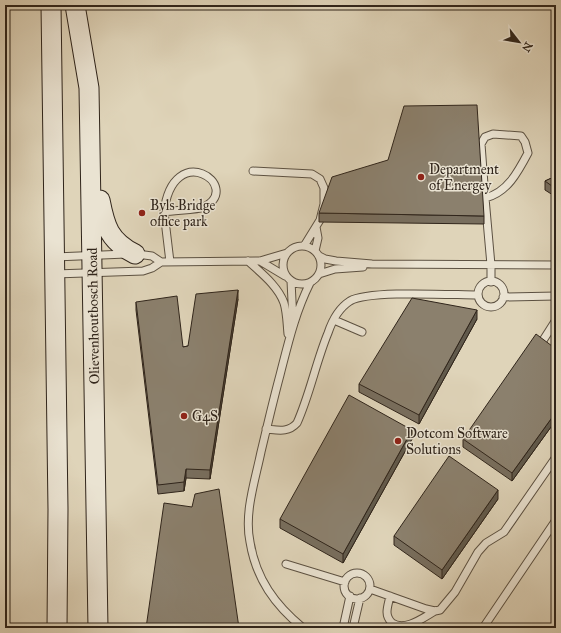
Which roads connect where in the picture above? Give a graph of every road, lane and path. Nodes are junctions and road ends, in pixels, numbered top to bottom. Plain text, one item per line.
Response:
1 (51, 5) edge
2 (75, 5) edge
3 (91, 160) junction
4 (253, 171) dead end
5 (485, 198) junction
6 (164, 212) junction
7 (316, 227) junction
8 (304, 246) junction
9 (287, 253) junction
10 (317, 253) junction
11 (135, 254) junction
12 (248, 261) junction
13 (260, 261) junction
14 (161, 262) junction
15 (170, 262) junction
16 (372, 264) junction
17 (92, 265) junction
18 (491, 265) junction
19 (556, 265) edge
20 (54, 266) junction
21 (319, 274) junction
22 (289, 279) junction
23 (490, 282) junction
24 (310, 283) junction
25 (478, 295) junction
26 (556, 296) edge
27 (503, 297) junction
28 (334, 320) junction
29 (556, 320) edge
30 (293, 323) junction
31 (362, 332) dead end
32 (289, 338) junction
33 (542, 342) edge
34 (266, 429) junction
35 (556, 458) edge
36 (556, 520) edge
37 (286, 564) dead end
38 (345, 582) junction
39 (370, 589) junction
40 (350, 596) junction
41 (390, 596) junction
42 (360, 598) junction
43 (435, 611) junction
44 (57, 628) edge
45 (98, 628) edge
46 (303, 628) edge
47 (343, 628) edge
48 (353, 628) edge
49 (483, 628) edge

1 - 20 main road
2 - 3 main road, Olievenhoutbosch Road
3 - 11 main road
3 - 17 main road, Olievenhoutbosch Road
4 - 7 lane
5 - 5 lane
5 - 18 lane
6 - 6 lane
6 - 15 lane
7 - 8 lane
7 - 10 lane
8 - 9 lane
8 - 10 lane
9 - 13 lane
9 - 22 lane
10 - 16 lane
10 - 21 lane
11 - 14 lane
11 - 17 lane
12 - 13 lane
12 - 15 lane
12 - 32 lane
13 - 22 lane
14 - 15 lane
14 - 17 lane
16 - 18 lane
16 - 21 lane
17 - 20 lane
17 - 20 lane
17 - 45 main road, Olievenhoutbosch Road
18 - 19 lane
18 - 23 lane
20 - 44 main road
21 - 24 lane
22 - 24 lane
22 - 30 lane
23 - 25 lane
23 - 27 lane
24 - 30 lane
25 - 27 lane
25 - 28 lane
26 - 27 lane
28 - 31 lane
28 - 34 lane
29 - 33 lane
30 - 32 lane
32 - 34 lane
34 - 46 lane
35 - 43 lane
36 - 49 lane
37 - 38 lane
38 - 39 lane
38 - 40 lane
39 - 41 lane
39 - 42 lane
40 - 42 lane
40 - 47 lane
41 - 43 lane
41 - 43 lane
42 - 48 lane

